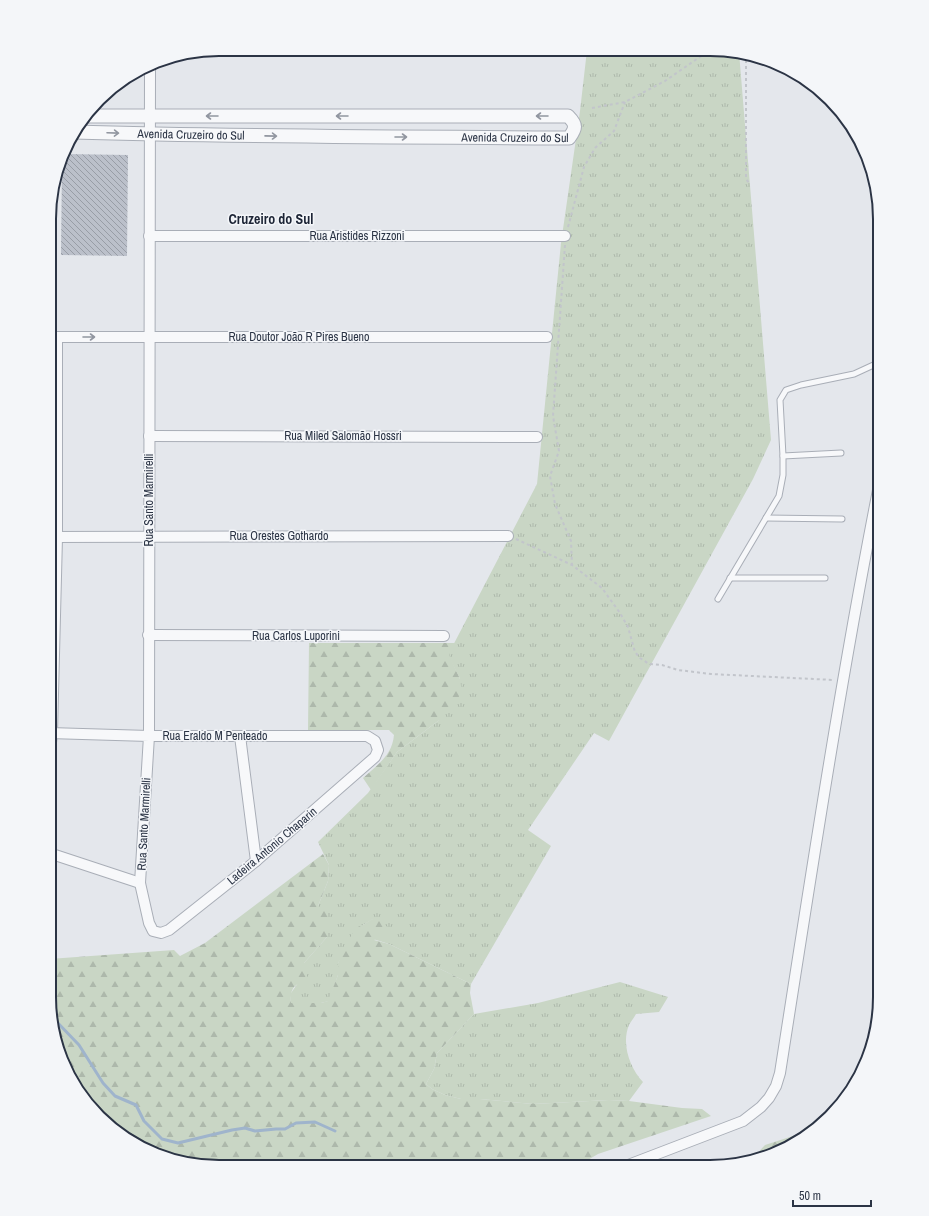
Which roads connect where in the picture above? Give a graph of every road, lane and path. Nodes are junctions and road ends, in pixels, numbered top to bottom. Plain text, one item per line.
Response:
1 (701, 56) edge
2 (746, 60) edge
3 (150, 72) edge
4 (625, 102) junction
5 (592, 108) dead end
6 (94, 116) edge
7 (149, 116) junction
8 (363, 116) junction
9 (82, 132) edge
10 (150, 134) junction
11 (363, 137) junction
12 (750, 184) dead end
13 (148, 236) junction
14 (565, 236) junction
15 (56, 337) edge
16 (149, 337) junction
17 (547, 337) dead end
18 (873, 365) edge
19 (149, 436) junction
20 (537, 436) dead end
21 (841, 453) dead end
22 (784, 456) junction
23 (873, 515) edge
24 (766, 518) junction
25 (842, 519) dead end
26 (508, 536) joint
27 (56, 537) edge
28 (149, 537) junction
29 (572, 565) junction
30 (730, 578) junction
31 (825, 578) dead end
32 (718, 599) dead end
33 (148, 635) junction
34 (444, 636) dead end
35 (844, 680) junction
36 (56, 733) edge
37 (149, 736) junction
38 (240, 736) junction
39 (377, 745) joint
40 (56, 856) edge
41 (256, 861) junction
42 (140, 882) junction
43 (153, 930) joint
44 (641, 1160) edge

1 - 4 path
2 - 12 path
3 - 7 street, Rua Santo Marmirelli
4 - 5 path
4 - 14 path
6 - 7 street, Avenida Cruzeiro do Sul
8 -> 7 street, Avenida Cruzeiro do Sul
7 - 10 street, Rua Santo Marmirelli
8 - 11 street
11 -> 8 street, Avenida Cruzeiro do Sul
9 -> 10 street, Avenida Cruzeiro do Sul
10 -> 11 street, Avenida Cruzeiro do Sul
10 - 13 street, Rua Santo Marmirelli
13 - 14 street, Rua Aristides Rizzoni
13 - 16 street, Rua Santo Marmirelli
14 - 29 path
15 -> 16 street, Rua Doutor João R Pires Bueno
16 - 17 street, Rua Doutor João R Pires Bueno
16 - 19 street, Rua Santo Marmirelli
18 - 22 lane
19 - 20 street, Rua Miled Salomão Hossri
19 - 28 street, Rua Santo Marmirelli
21 - 22 lane
22 - 24 lane
23 - 35 street
24 - 25 lane
24 - 30 lane
26 - 28 street, Rua Orestes Gothardo
26 - 29 path
27 - 28 street, Rua Orestes Gothardo
28 - 33 street, Rua Santo Marmirelli
29 - 35 path
30 - 31 lane
30 - 32 lane
33 - 34 street, Rua Carlos Luporini
33 - 37 street, Rua Santo Marmirelli
35 - 44 street
36 - 37 street, Rua Eraldo M Penteado
37 - 38 street, Rua Eraldo M Penteado
37 - 42 street, Rua Santo Marmirelli
38 - 39 street, Rua Eraldo M Penteado
38 - 41 street
39 - 41 street, Ladeira Antonio Chaparin
40 - 42 street
41 - 43 street, Ladeira Antonio Chaparin
42 - 43 street, Rua Santo Marmirelli

